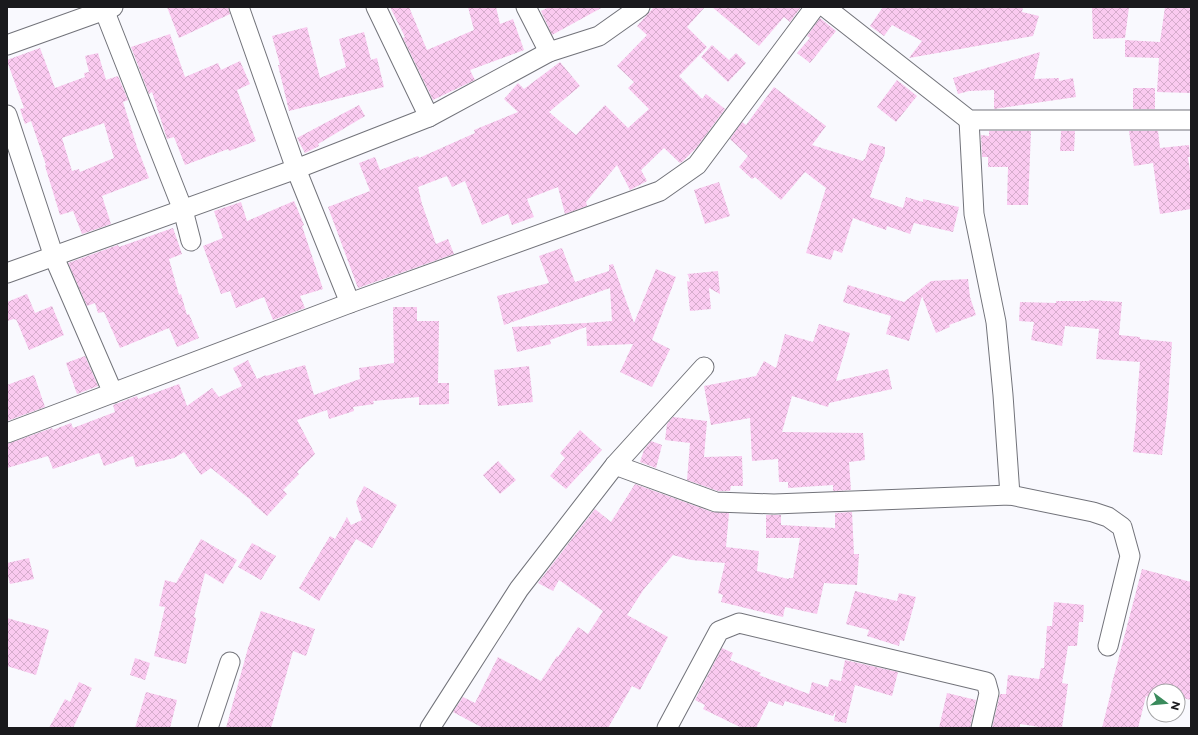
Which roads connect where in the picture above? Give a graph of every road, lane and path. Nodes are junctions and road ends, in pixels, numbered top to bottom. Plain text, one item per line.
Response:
1 (239, 7) edge
2 (376, 7) edge
3 (526, 7) edge
4 (640, 7) edge
5 (815, 7) edge
6 (824, 7) edge
7 (107, 8) edge
8 (7, 45) edge
9 (549, 52) junction
10 (7, 115) edge
11 (429, 117) junction
12 (969, 120) junction
13 (1191, 120) edge
14 (296, 168) junction
15 (183, 210) junction
16 (191, 241) dead end
17 (54, 257) junction
18 (7, 273) edge
19 (350, 303) junction
20 (704, 367) dead end
21 (113, 393) junction
22 (7, 433) edge
23 (615, 465) junction
24 (1010, 495) junction
25 (1108, 646) dead end
26 (230, 662) dead end
27 (208, 728) edge
28 (430, 728) edge
29 (667, 728) edge
30 (981, 728) edge

1 - 14 street
2 - 11 street
3 - 9 street
4 - 9 street
5 - 19 street
6 - 12 street
7 - 8 street
7 - 15 street
9 - 11 street
10 - 17 street
11 - 14 street
12 - 13 street
12 - 24 street
14 - 15 street
14 - 19 street
15 - 16 street
15 - 17 street
17 - 18 street
17 - 21 street
19 - 21 street
20 - 23 street
21 - 22 street
23 - 24 street
23 - 28 street
24 - 25 street
26 - 27 street
29 - 30 street

